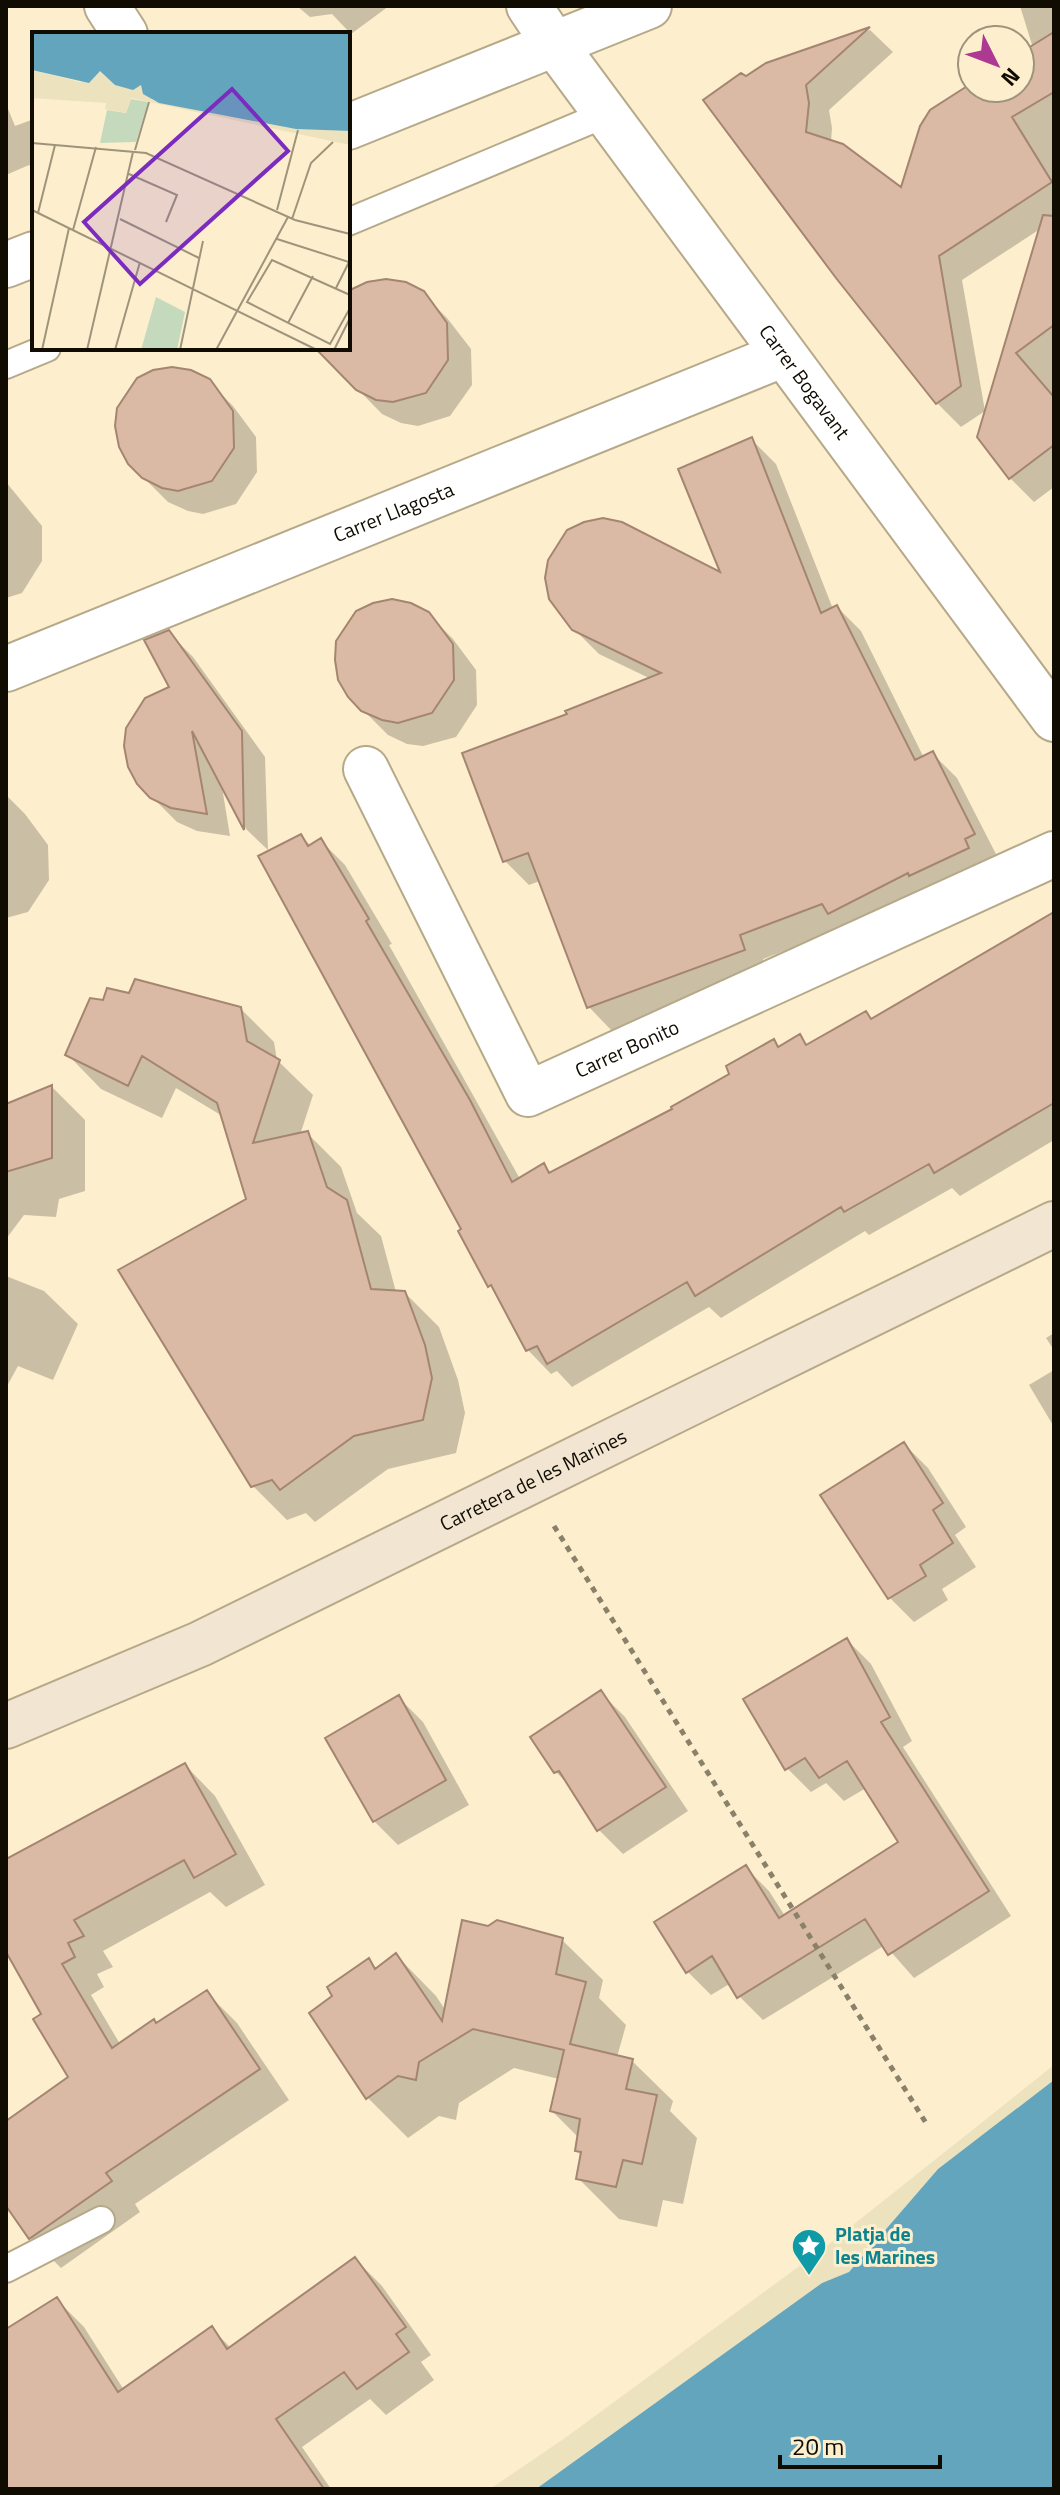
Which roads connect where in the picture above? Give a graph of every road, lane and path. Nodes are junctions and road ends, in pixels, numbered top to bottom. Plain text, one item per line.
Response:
1 (107, 6) edge
2 (529, 6) edge
3 (649, 6) edge
4 (124, 32) edge
5 (555, 45) junction
6 (606, 114) junction
7 (350, 126) edge
8 (350, 221) edge
9 (32, 255) edge
10 (6, 265) edge
11 (42, 350) edge
12 (782, 355) junction
13 (6, 365) edge
14 (6, 669) edge
15 (1054, 719) edge
16 (366, 769) dead end
17 (1054, 854) edge
18 (1054, 1224) edge
19 (527, 1483) junction
20 (6, 1726) edge
21 (926, 2123) dead end
22 (101, 2220) dead end
23 (6, 2269) edge

1 - 4 street
2 - 5 street, Carrer Bogavant
3 - 5 street
5 - 6 street, Carrer Bogavant
5 - 7 street
6 - 8 lane
6 - 12 street, Carrer Bogavant
9 - 10 street
11 - 13 lane
12 - 14 street, Carrer Llagosta
12 - 15 street, Carrer Bogavant
16 - 17 street, Carrer Bonito
18 - 19 main road, Carretera de les Marines
19 - 20 main road, Carretera de les Marines
19 - 21 path
22 - 23 lane

